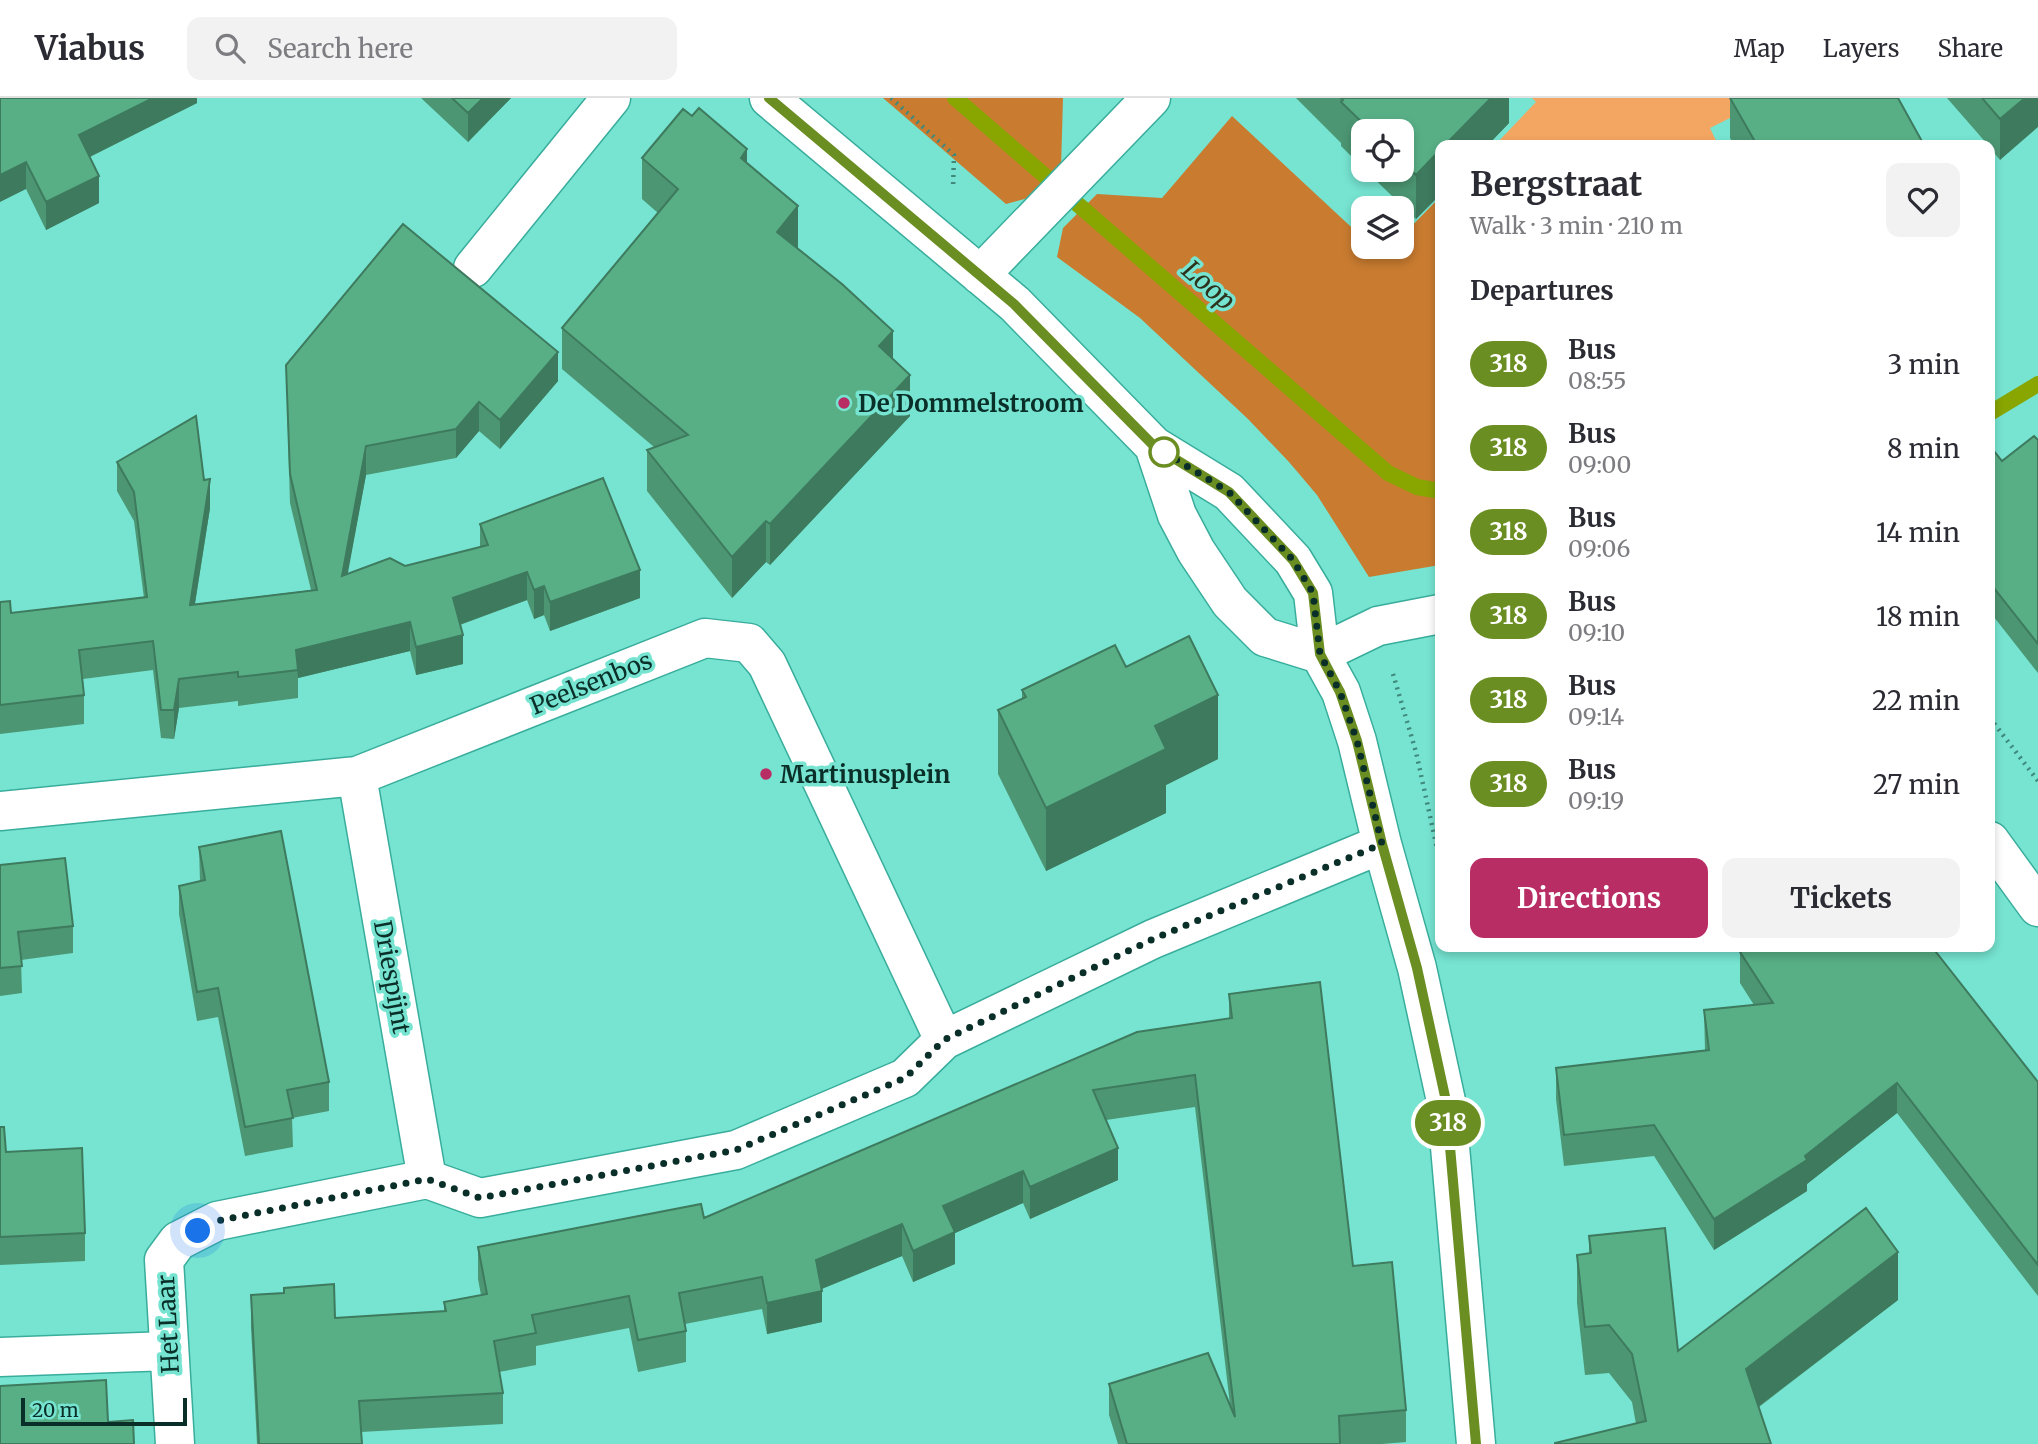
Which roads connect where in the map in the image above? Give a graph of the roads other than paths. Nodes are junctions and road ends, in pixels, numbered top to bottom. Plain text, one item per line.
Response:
1 (611, 98) edge
2 (769, 98) edge
3 (1151, 98) edge
4 (473, 268) dead end
5 (980, 275) junction
6 (1154, 446) junction
7 (1435, 615) edge
8 (1320, 654) junction
9 (357, 776) junction
10 (0, 811) edge
11 (1382, 844) junction
12 (1995, 848) edge
13 (2038, 906) edge
14 (944, 1040) junction
15 (427, 1179) junction
16 (169, 1351) junction
17 (0, 1357) edge
18 (175, 1444) edge
19 (1476, 1444) edge

1 - 4 street
2 - 5 street
3 - 5 street
5 - 6 street
6 - 8 street
6 - 8 street
7 - 8 street
8 - 11 street
9 - 10 street, Peelsenbos
9 - 14 street, Peelsenbos
9 - 15 street, Driespijnt
11 - 14 street
11 - 19 street
12 - 13 street
14 - 15 street
15 - 16 street, Het Laar
16 - 17 street
16 - 18 street, Het Laar

